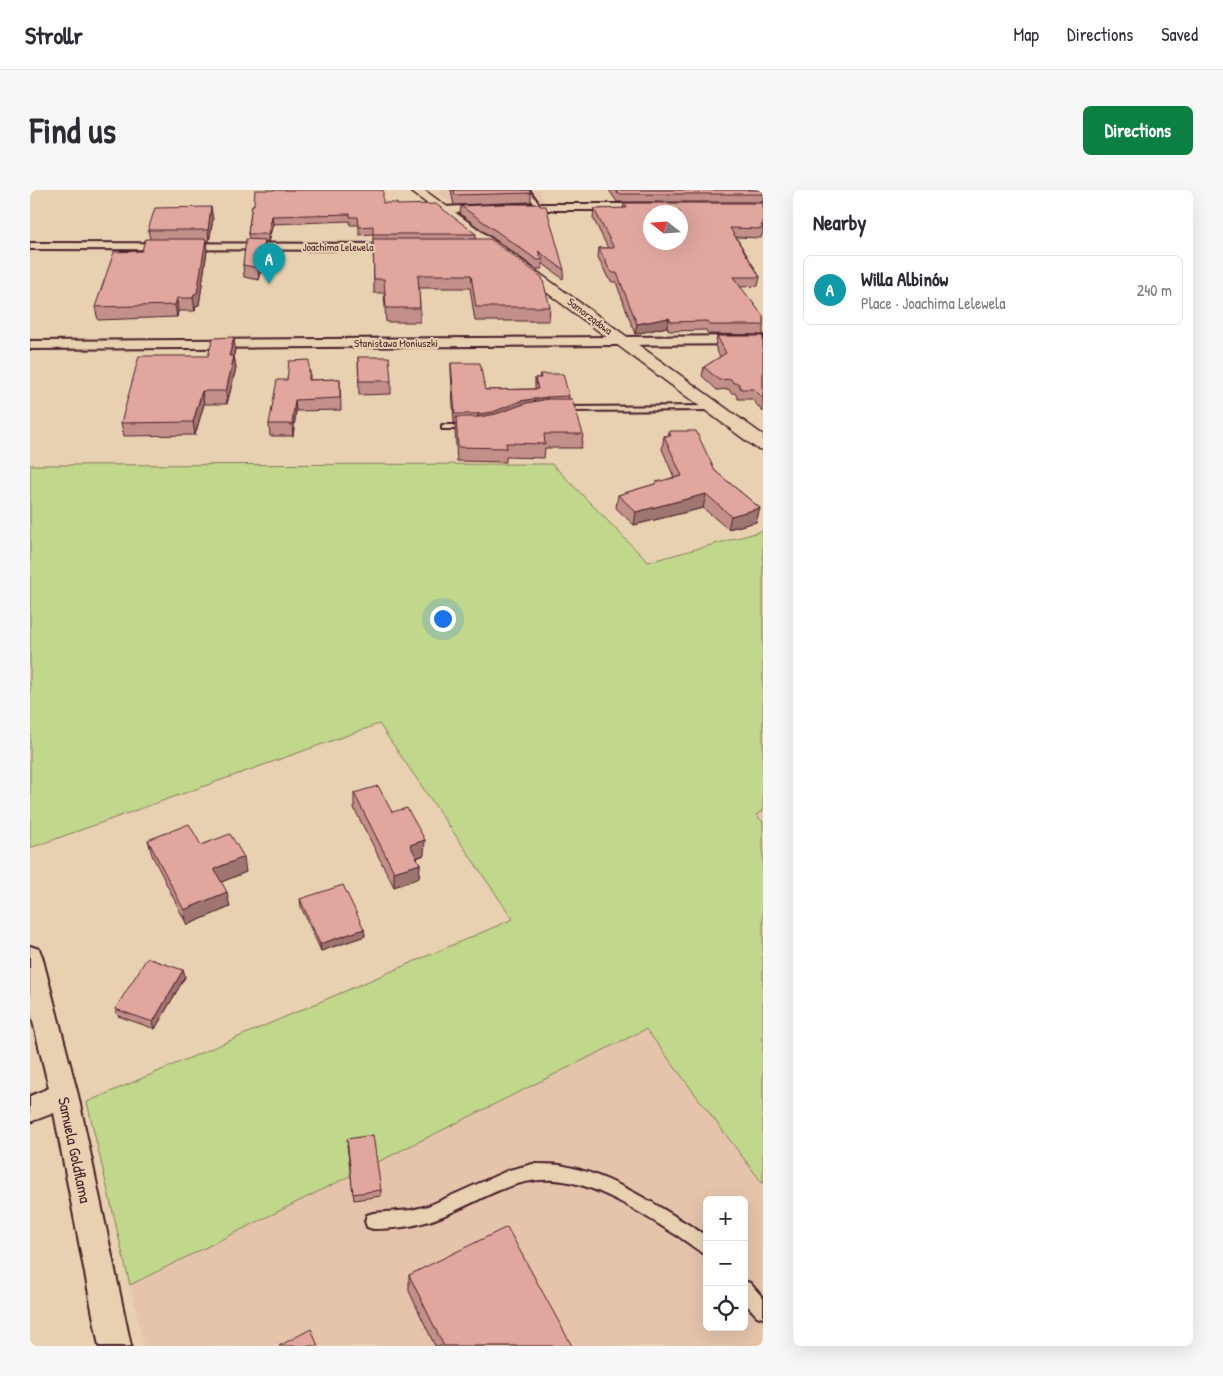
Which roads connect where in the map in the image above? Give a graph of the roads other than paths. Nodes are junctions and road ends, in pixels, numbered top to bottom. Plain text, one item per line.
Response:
1 (416, 190) edge
2 (526, 190) edge
3 (540, 207) junction
4 (643, 207) edge
5 (444, 210) junction
6 (30, 246) edge
7 (275, 247) junction
8 (412, 247) edge
9 (470, 247) edge
10 (496, 247) junction
11 (272, 270) dead end
12 (763, 340) edge
13 (623, 341) junction
14 (30, 345) edge
15 (713, 408) junction
16 (556, 409) edge
17 (445, 427) dead end
18 (478, 427) edge
19 (763, 444) edge
20 (30, 956) edge
21 (64, 1094) junction
22 (30, 1109) edge
23 (373, 1221) dead end
24 (703, 1243) edge
25 (748, 1293) edge
26 (763, 1310) edge
27 (115, 1346) edge

1 - 5 street, Samorządowa
2 - 3 lane
3 - 4 street
3 - 5 street
5 - 10 street, Samorządowa
6 - 7 street, Joachima Lelewela
7 - 8 street, Joachima Lelewela
7 - 11 lane
9 - 10 street
10 - 13 street, Samorządowa
12 - 13 street, Stanisława Moniuszki
13 - 14 street, Stanisława Moniuszki
13 - 15 street, Samorządowa
15 - 16 lane
15 - 19 street, Samorządowa
17 - 18 lane
20 - 21 street, Samuela Goldflama
21 - 22 street
21 - 27 street, Samuela Goldflama
23 - 24 lane
25 - 26 lane

